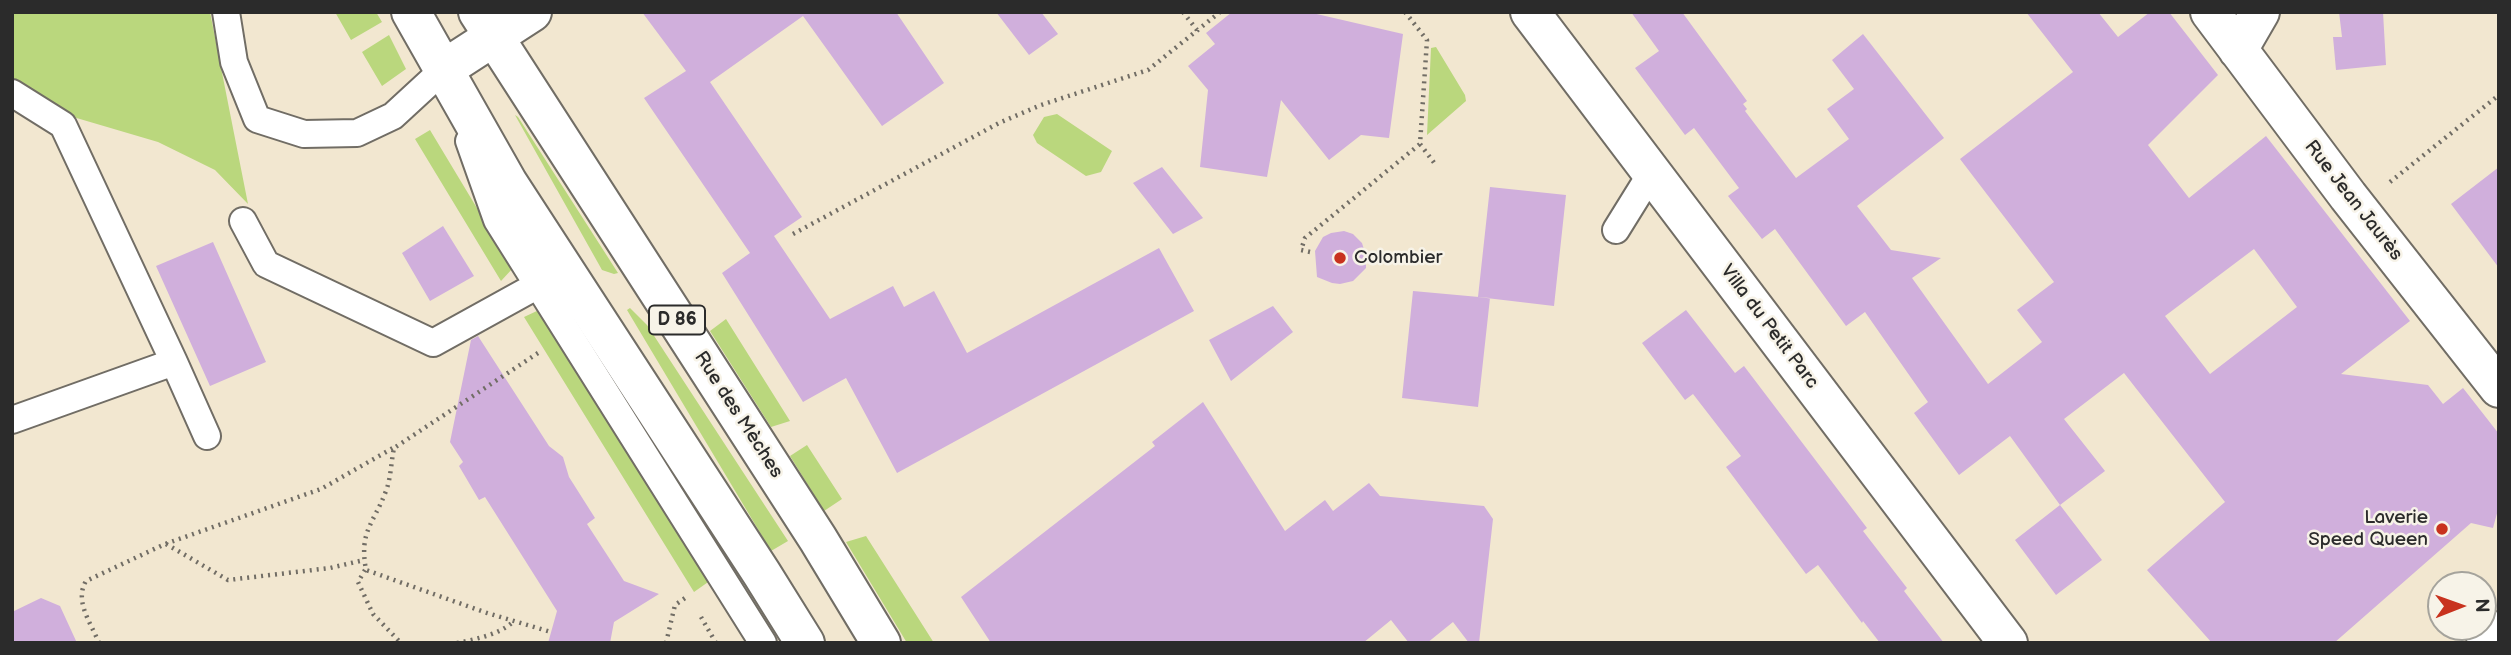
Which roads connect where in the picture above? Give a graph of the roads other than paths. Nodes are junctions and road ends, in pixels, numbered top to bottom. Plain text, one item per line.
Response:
1 (226, 12) edge
2 (411, 12) edge
3 (532, 12) edge
4 (1530, 12) edge
5 (2210, 12) edge
6 (2260, 12) edge
7 (486, 24) edge
8 (2238, 50) junction
9 (444, 69) junction
10 (12, 93) edge
11 (1652, 172) junction
12 (243, 221) dead end
13 (1616, 230) dead end
14 (538, 285) junction
15 (174, 362) junction
16 (2499, 388) edge
17 (12, 420) edge
18 (207, 436) dead end
19 (2499, 631) edge
20 (763, 643) edge
21 (804, 643) edge
22 (881, 643) edge
23 (2008, 643) edge
24 (2486, 643) edge

1 - 9 lane
2 - 9 main road
3 - 7 main road
4 - 11 main road, Villa du Petit Parc
5 - 8 main road, Rue Jean Jaurès
6 - 8 main road
7 - 9 main road
7 - 22 main road, Rue des Mèches / D 86
8 - 16 main road, Rue Jean Jaurès
9 - 14 lane
9 - 21 main road
10 - 15 lane
11 - 13 lane
11 - 23 main road, Villa du Petit Parc
12 - 14 lane
14 - 20 lane
15 - 17 lane
15 - 18 lane
19 - 24 main road

